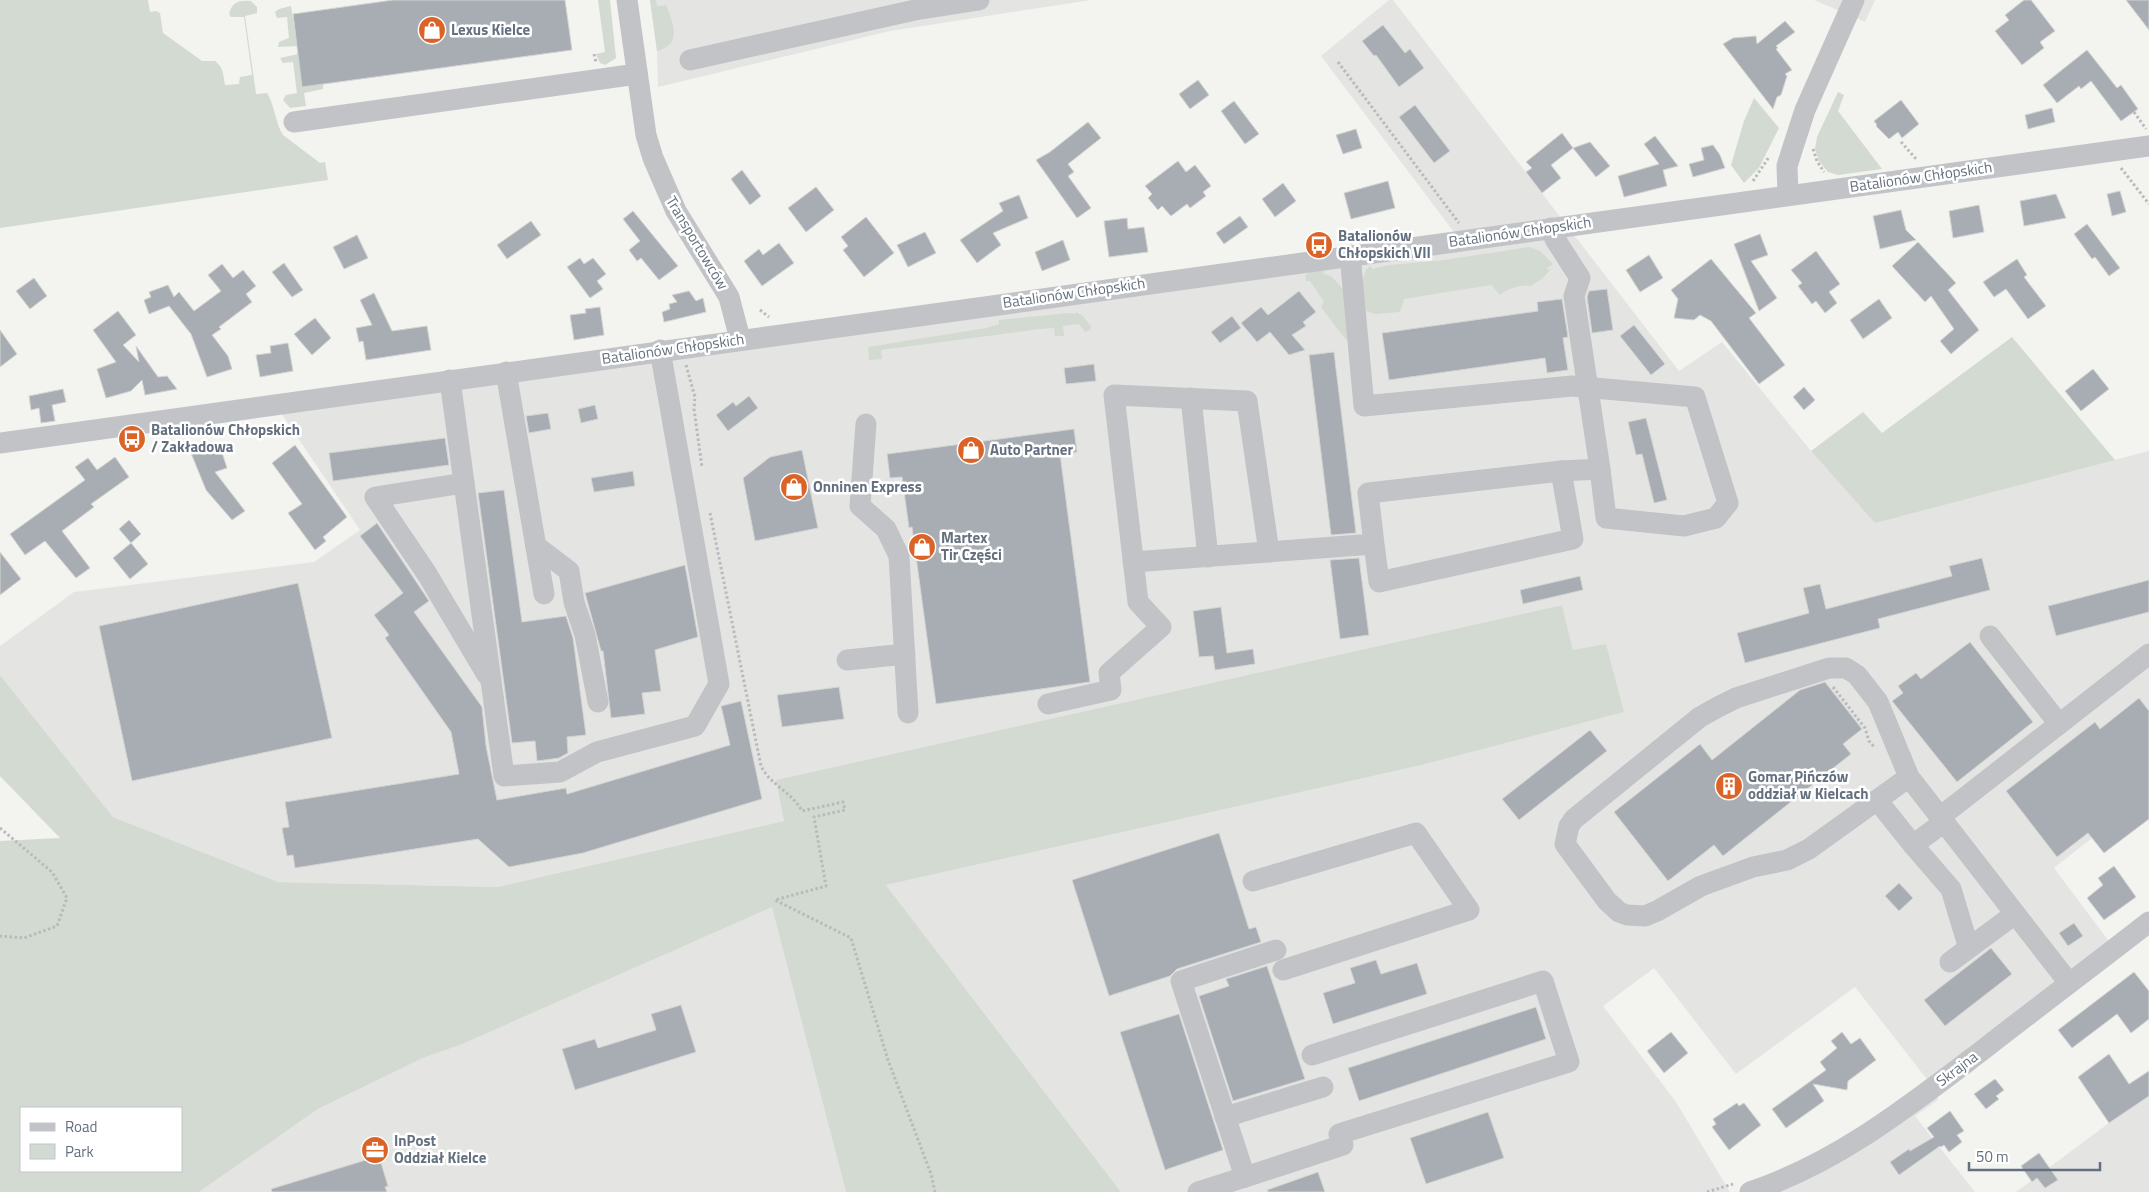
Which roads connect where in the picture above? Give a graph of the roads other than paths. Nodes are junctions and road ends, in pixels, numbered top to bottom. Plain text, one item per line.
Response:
1 (627, 0) edge
2 (979, 0) edge
3 (1854, 0) edge
4 (690, 60) dead end
5 (637, 74) junction
6 (294, 122) dead end
7 (2149, 146) edge
8 (1788, 195) junction
9 (1552, 228) junction
10 (1350, 256) junction
11 (740, 339) junction
12 (660, 350) junction
13 (506, 372) junction
14 (450, 380) junction
15 (1588, 386) junction
16 (1191, 398) junction
17 (866, 424) dead end
18 (0, 443) edge
19 (1600, 469) junction
20 (1561, 471) junction
21 (464, 483) junction
22 (1374, 544) junction
23 (536, 546) junction
24 (1269, 552) junction
25 (1208, 557) junction
26 (1133, 562) junction
27 (544, 594) dead end
28 (1990, 636) dead end
29 (905, 654) junction
30 (2149, 654) edge
31 (847, 660) dead end
32 (491, 682) junction
33 (598, 702) dead end
34 (1048, 704) dead end
35 (908, 713) dead end
36 (2059, 724) junction
37 (1909, 777) junction
38 (1878, 800) junction
39 (1942, 820) junction
40 (1913, 845) junction
41 (1253, 881) dead end
42 (2015, 914) junction
43 (2149, 923) edge
44 (1971, 946) junction
45 (1276, 950) dead end
46 (1950, 962) dead end
47 (1283, 970) dead end
48 (2069, 983) junction
49 (1312, 1055) dead end
50 (1323, 1087) dead end
51 (1226, 1117) junction
52 (1245, 1177) junction
53 (1198, 1192) edge
54 (1750, 1192) edge

1 - 5 street, Transportowców
2 - 4 street
3 - 8 street
5 - 6 street
5 - 11 street, Transportowców
7 - 8 street, Batalionów Chłopskich
8 - 9 street, Batalionów Chłopskich
9 - 10 street, Batalionów Chłopskich
9 - 15 street
10 - 11 street, Batalionów Chłopskich
10 - 15 street
11 - 12 street, Batalionów Chłopskich
12 - 13 street, Batalionów Chłopskich
12 - 32 street
13 - 14 street, Batalionów Chłopskich
13 - 23 street
14 - 18 street, Batalionów Chłopskich
14 - 21 street
15 - 19 street
15 - 19 street
16 - 24 street
16 - 25 street
16 - 26 street
17 - 29 street
19 - 20 street
20 - 22 street
20 - 22 street
21 - 32 street
21 - 32 street
22 - 24 street
23 - 27 street
23 - 33 street
24 - 25 street
25 - 26 street
26 - 34 street
28 - 36 street
29 - 31 street
29 - 35 street
30 - 36 street
36 - 39 street
37 - 38 street
37 - 38 street
37 - 39 street
38 - 40 street
39 - 40 street
39 - 42 street
40 - 44 street
41 - 47 street
42 - 44 street
42 - 48 street
43 - 48 street, Skrajna
44 - 46 street
45 - 51 street
48 - 54 street, Skrajna
49 - 52 street
50 - 51 street
51 - 52 street
52 - 53 street

